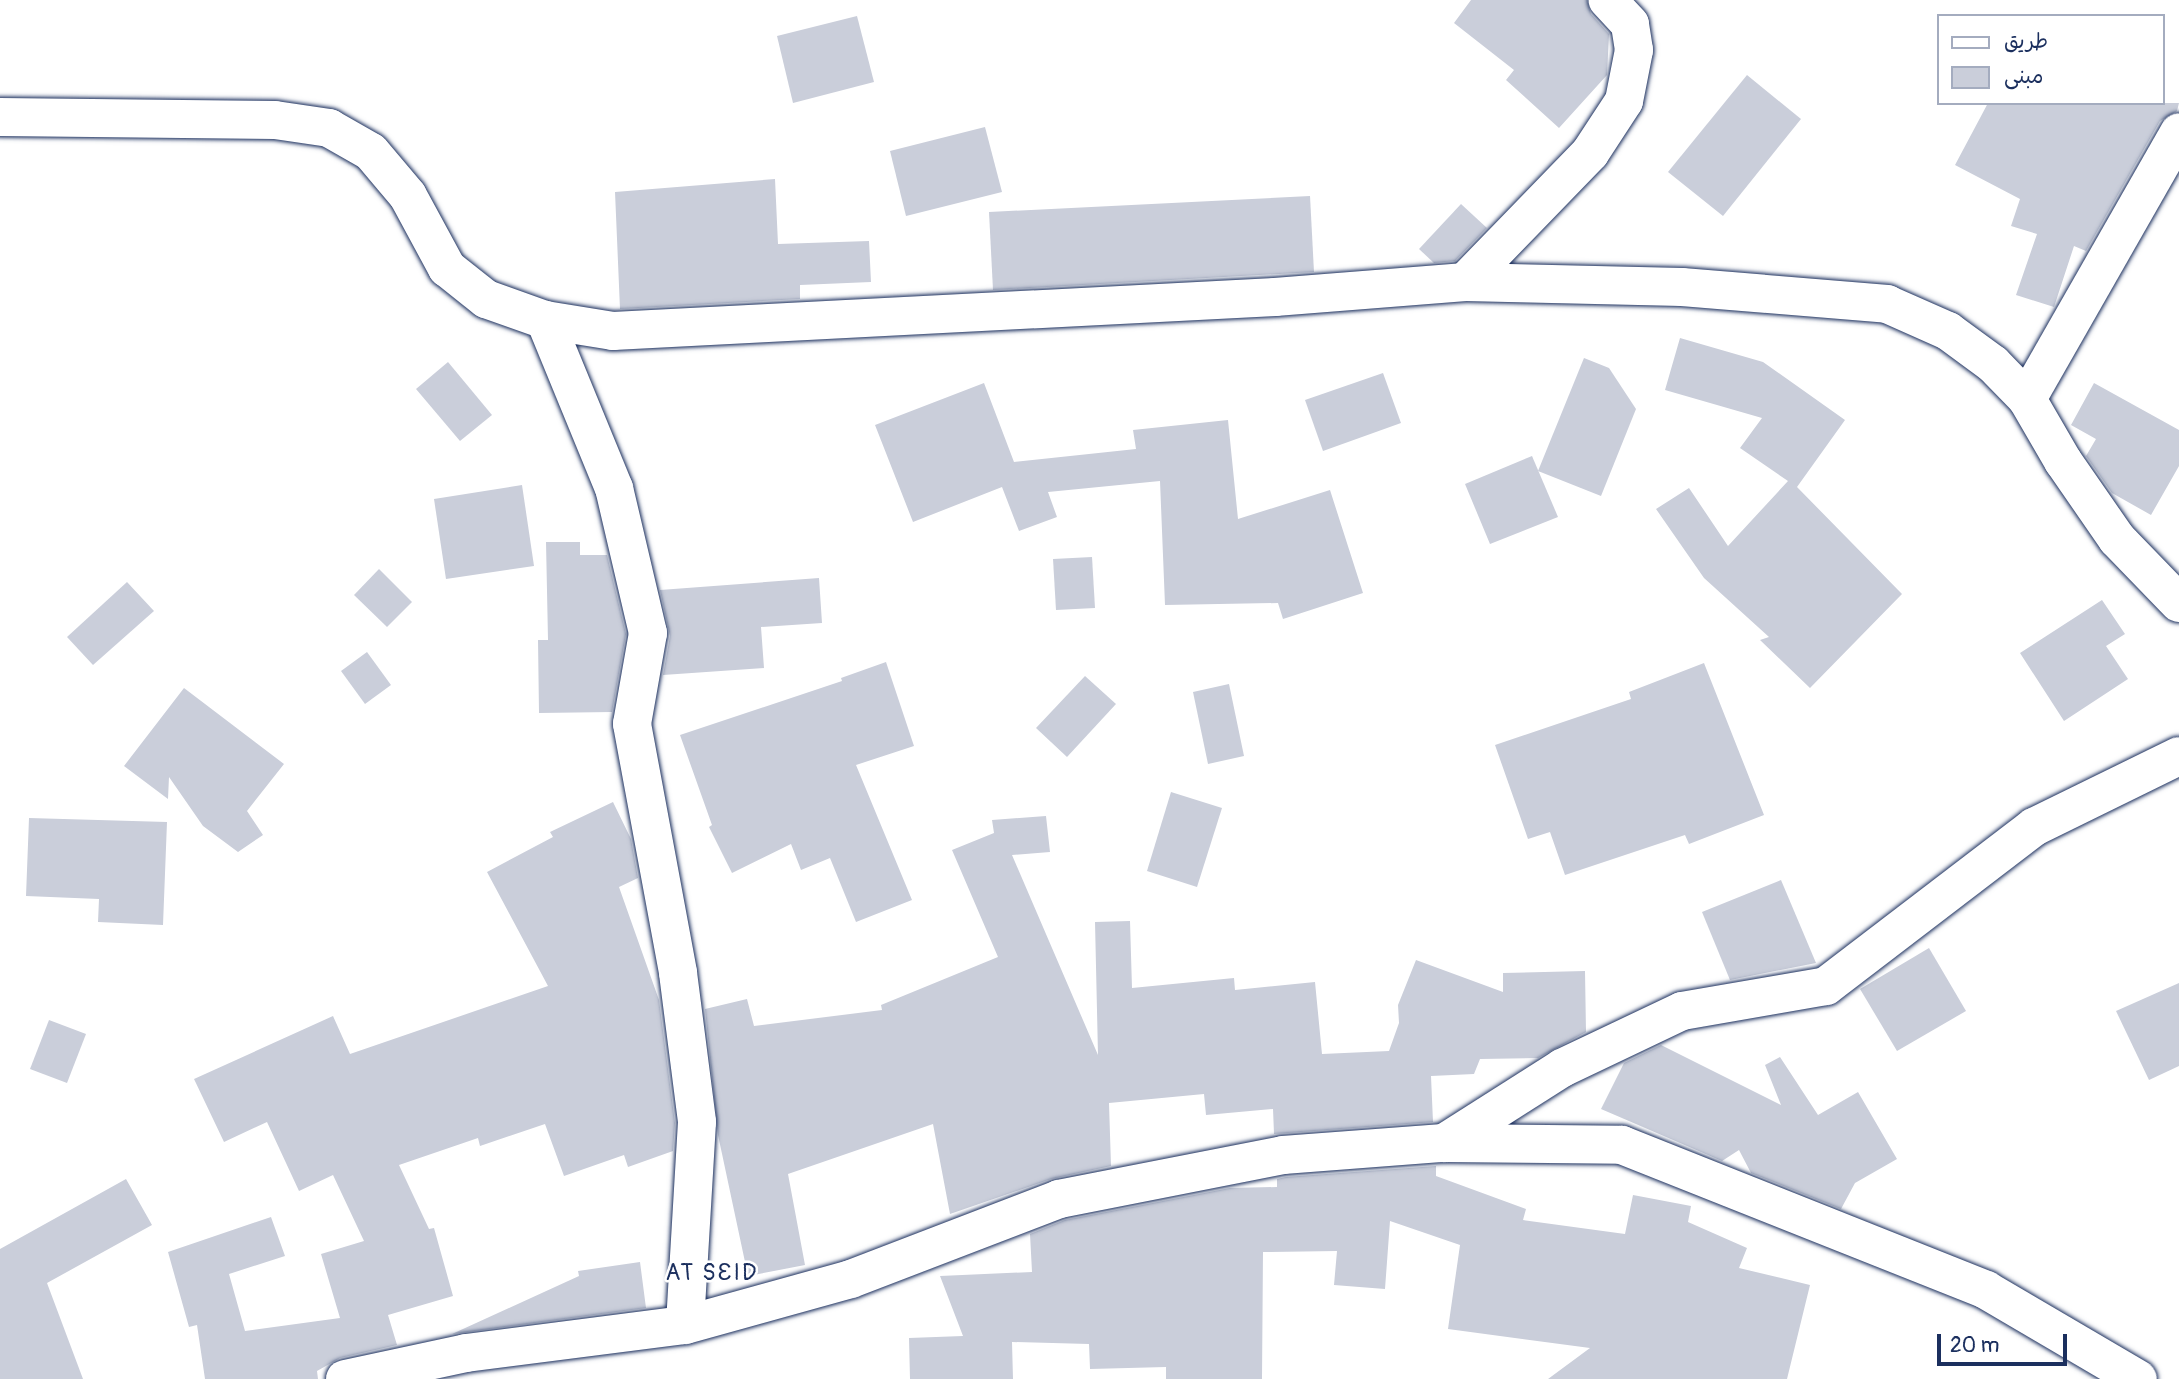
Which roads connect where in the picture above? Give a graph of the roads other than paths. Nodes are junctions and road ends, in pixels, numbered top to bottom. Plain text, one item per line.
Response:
1 (1608, 0) edge
2 (0, 117) edge
3 (2179, 132) edge
4 (1465, 282) junction
5 (545, 320) junction
6 (2027, 399) junction
7 (2179, 603) edge
8 (2179, 756) edge
9 (1444, 1143) junction
10 (685, 1325) junction
11 (345, 1379) edge
12 (2138, 1379) edge

1 - 4 street
2 - 5 street
3 - 6 street
4 - 5 street
4 - 6 street
5 - 10 street
6 - 7 street
8 - 9 street
9 - 10 street
9 - 12 street
10 - 11 street

